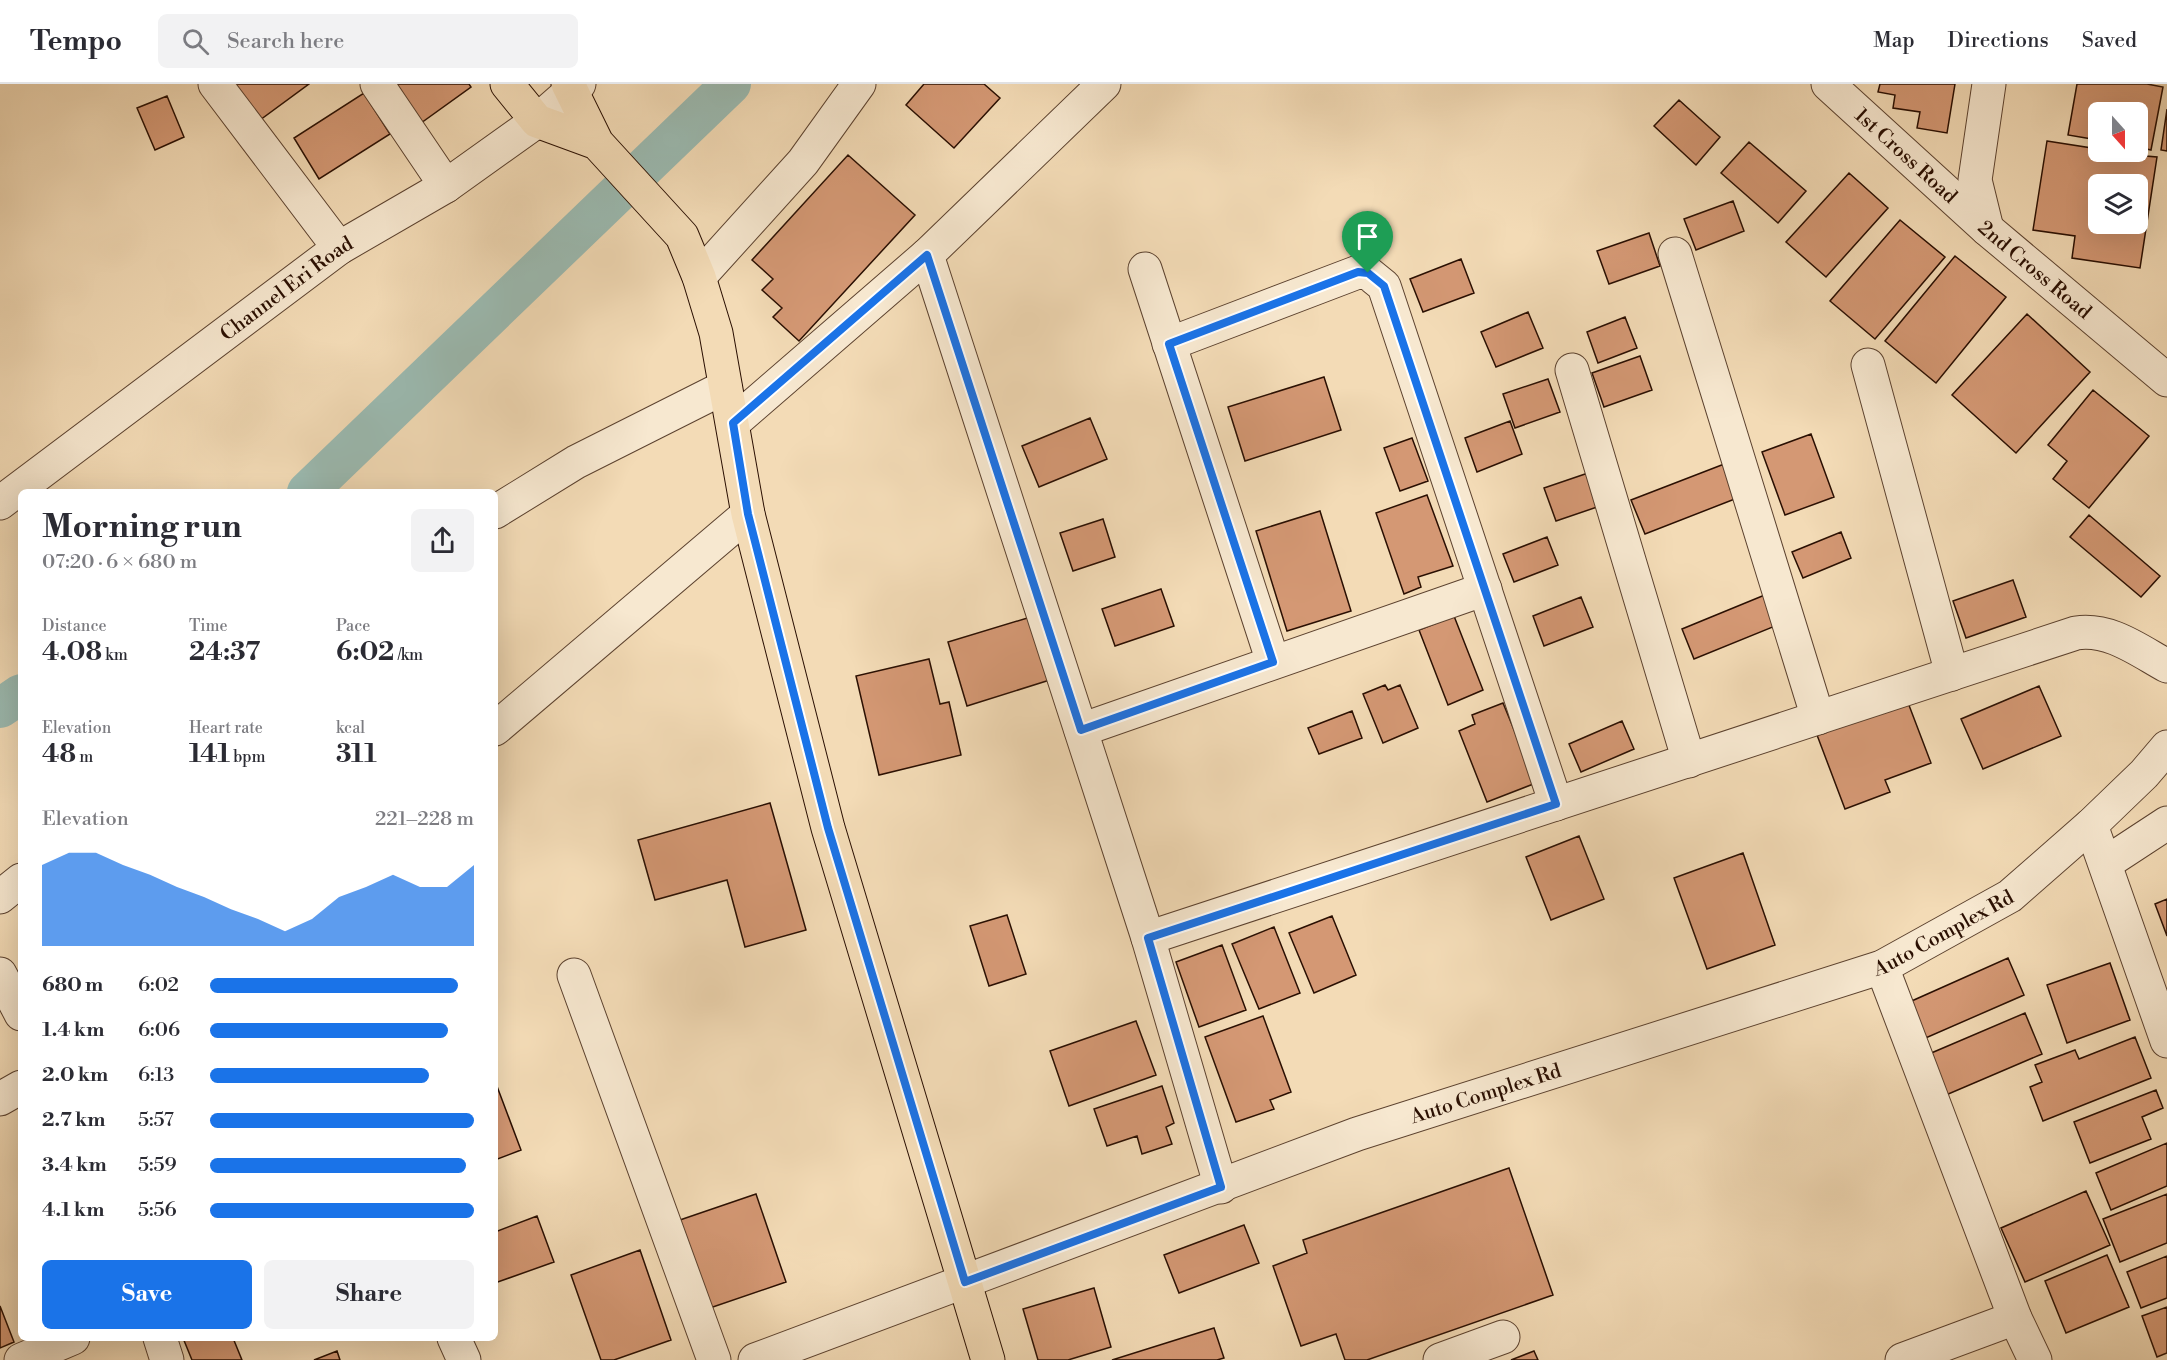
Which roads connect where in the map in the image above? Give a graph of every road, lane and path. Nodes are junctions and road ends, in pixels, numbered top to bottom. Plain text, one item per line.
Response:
1 (215, 84) edge
2 (377, 84) edge
3 (507, 84) edge
4 (860, 84) edge
5 (1104, 84) edge
6 (1828, 84) edge
7 (1989, 84) edge
8 (573, 86) edge
9 (537, 122) junction
10 (597, 143) junction
11 (446, 186) junction
12 (1987, 229) junction
13 (339, 248) junction
14 (1676, 254) dead end
15 (927, 255) junction
16 (1145, 269) dead end
17 (699, 277) junction
18 (1169, 344) junction
19 (1868, 364) dead end
20 (1572, 370) dead end
21 (2167, 380) edge
22 (725, 387) junction
23 (733, 423) junction
24 (18, 489) edge
25 (19, 489) edge
26 (0, 503) edge
27 (498, 510) edge
28 (748, 514) junction
29 (1485, 589) junction
30 (1273, 662) junction
31 (2167, 666) edge
32 (1952, 674) junction
33 (1818, 718) junction
34 (498, 726) edge
35 (1081, 730) junction
36 (2167, 747) edge
37 (1689, 761) junction
38 (1556, 804) junction
39 (2167, 823) edge
40 (2091, 825) junction
41 (2106, 863) junction
42 (18, 882) edge
43 (0, 897) edge
44 (1148, 938) junction
45 (1882, 967) junction
46 (0, 974) edge
47 (574, 975) dead end
48 (18, 1008) edge
49 (2167, 1041) edge
50 (18, 1089) edge
51 (0, 1099) edge
52 (1221, 1187) junction
53 (965, 1282) junction
54 (2015, 1318) junction
55 (1503, 1337) dead end
56 (66, 1341) edge
57 (161, 1341) edge
58 (455, 1341) edge
59 (21, 1360) edge
60 (167, 1360) edge
61 (464, 1360) edge
62 (714, 1360) edge
63 (755, 1360) edge
64 (988, 1360) edge
65 (1440, 1360) edge
66 (1902, 1360) edge
67 (2035, 1360) edge

1 - 13 street
2 - 11 street
3 - 9 main road
4 - 17 street
5 - 15 street
6 - 12 street, 1st Cross Road
7 - 12 street, 2nd Cross Road
8 - 9 street, Channel Eri Road
8 - 10 main road
9 - 10 main road
9 - 11 street, Channel Eri Road
10 - 17 main road
11 - 13 street, Channel Eri Road
12 - 21 street, 2nd Cross Road
13 - 25 street, Channel Eri Road
14 - 33 street
15 - 23 street
15 - 35 street
16 - 18 street
17 - 22 main road
18 - 29 street
18 - 30 street
19 - 32 street
20 - 37 street
22 - 23 main road
22 - 27 street
23 - 28 main road
24 - 26 street, Channel Eri Road
28 - 34 street
28 - 53 main road
29 - 30 street
29 - 38 street
30 - 35 street
31 - 32 street
32 - 33 street
33 - 37 street
35 - 44 street
36 - 40 street, Auto Complex Rd
37 - 38 street
38 - 44 street
39 - 41 street
40 - 41 street
40 - 45 street, Auto Complex Rd
41 - 49 street
42 - 43 street
44 - 52 street
45 - 52 street, Auto Complex Rd
45 - 54 street
46 - 48 street
47 - 62 street
50 - 51 street
52 - 53 street, Auto Complex Rd
53 - 63 street, Auto Complex Rd
53 - 64 main road
54 - 66 street
54 - 67 street
55 - 65 street
56 - 59 street
57 - 60 street
58 - 61 street

